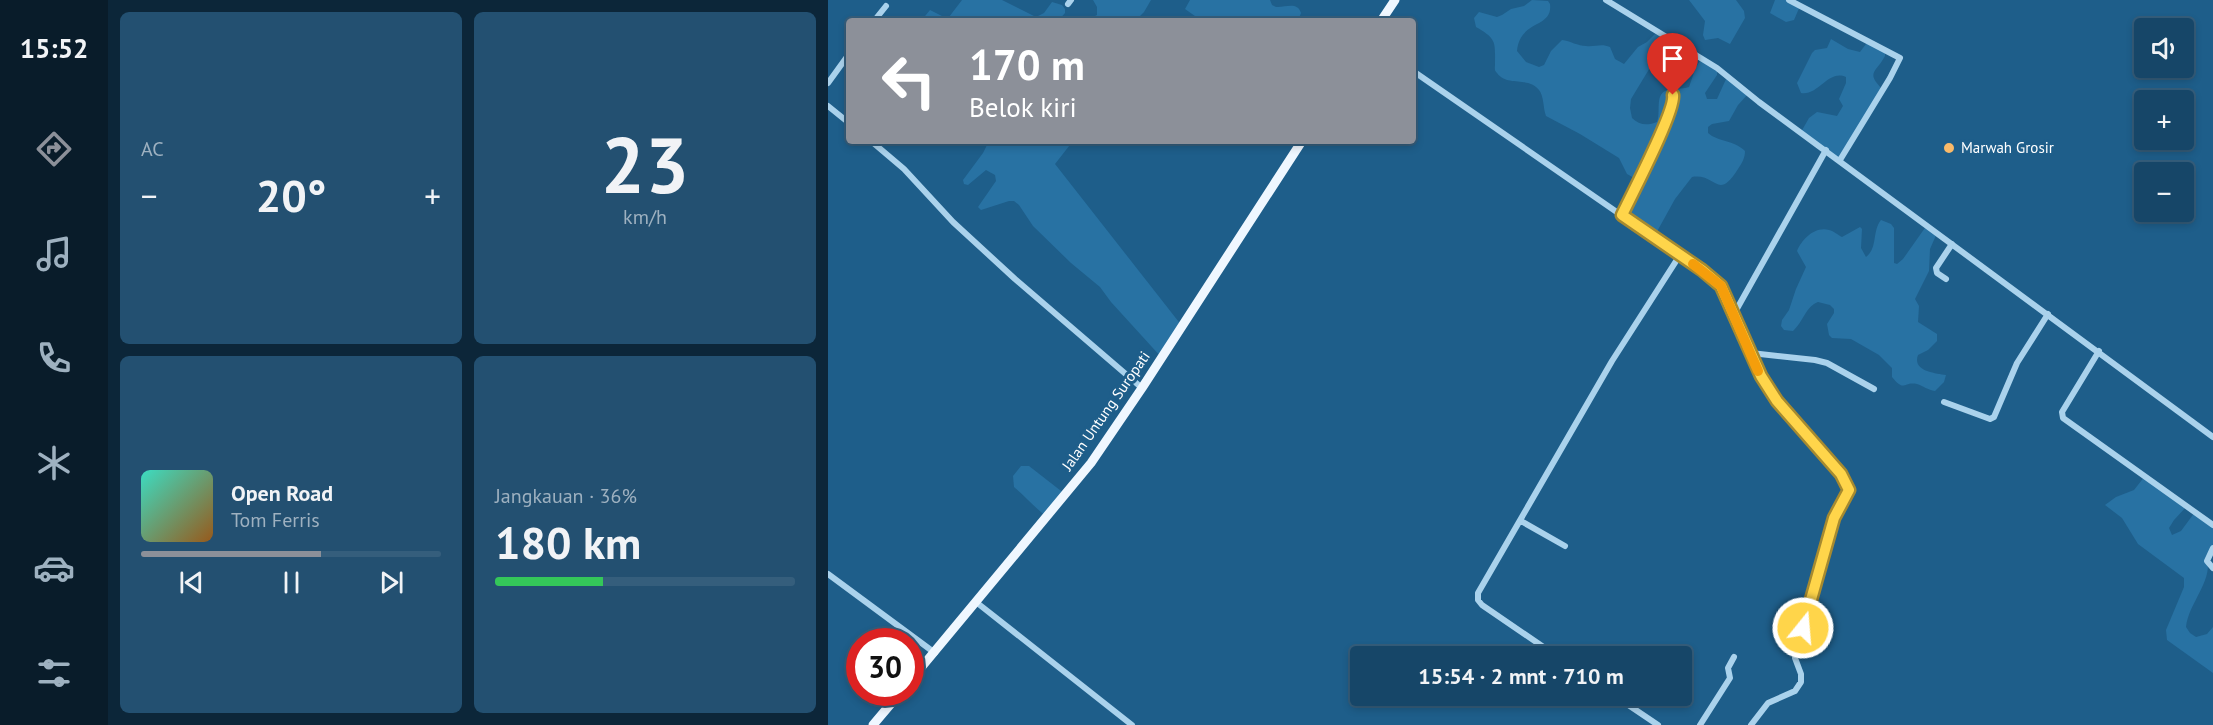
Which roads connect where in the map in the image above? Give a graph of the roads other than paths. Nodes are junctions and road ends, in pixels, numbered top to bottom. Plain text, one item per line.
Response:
1 (1606, 0) edge
2 (1789, 0) edge
3 (1391, 2) edge
4 (886, 6) dead end
5 (876, 18) edge
6 (1383, 18) edge
7 (1687, 48) junction
8 (846, 58) edge
9 (1416, 73) edge
10 (828, 83) edge
11 (828, 106) edge
12 (846, 121) edge
13 (875, 144) edge
14 (1300, 144) edge
15 (1826, 150) junction
16 (1840, 160) junction
17 (1622, 215) junction
18 (1952, 244) junction
19 (1680, 255) junction
20 (1946, 279) dead end
21 (1734, 314) junction
22 (2048, 314) junction
23 (2099, 351) junction
24 (1751, 353) junction
25 (1142, 388) junction
26 (1874, 389) dead end
27 (1944, 402) dead end
28 (2213, 437) edge
29 (1521, 521) junction
30 (2213, 525) edge
31 (1565, 546) dead end
32 (2213, 548) edge
33 (2213, 568) edge
34 (828, 573) edge
35 (976, 602) junction
36 (1542, 646) edge
37 (934, 652) junction
38 (1734, 657) dead end
39 (924, 664) edge
40 (889, 706) edge
41 (1630, 706) edge
42 (873, 725) edge
43 (1132, 725) edge
44 (1658, 725) edge
45 (1700, 725) edge
46 (1751, 725) edge

1 - 7 street
2 - 16 street
3 - 6 main road
4 - 5 street
7 - 15 street
7 - 17 street
8 - 10 street
9 - 17 street
11 - 12 street
13 - 25 street
14 - 25 main road, Jalan Untung Suropati
15 - 16 street
15 - 21 street
16 - 18 street
17 - 19 street
18 - 20 street
18 - 22 street
19 - 21 street
19 - 29 street
21 - 24 street
22 - 23 street
22 - 27 street
23 - 28 street
23 - 30 street
24 - 26 street
24 - 46 street
25 - 35 main road, Jalan Untung Suropati
29 - 31 street
29 - 36 street
32 - 33 street
34 - 37 street
35 - 37 main road, Jalan Untung Suropati
35 - 43 street
37 - 39 main road, Jalan Untung Suropati
38 - 45 street
40 - 42 main road
41 - 44 street

